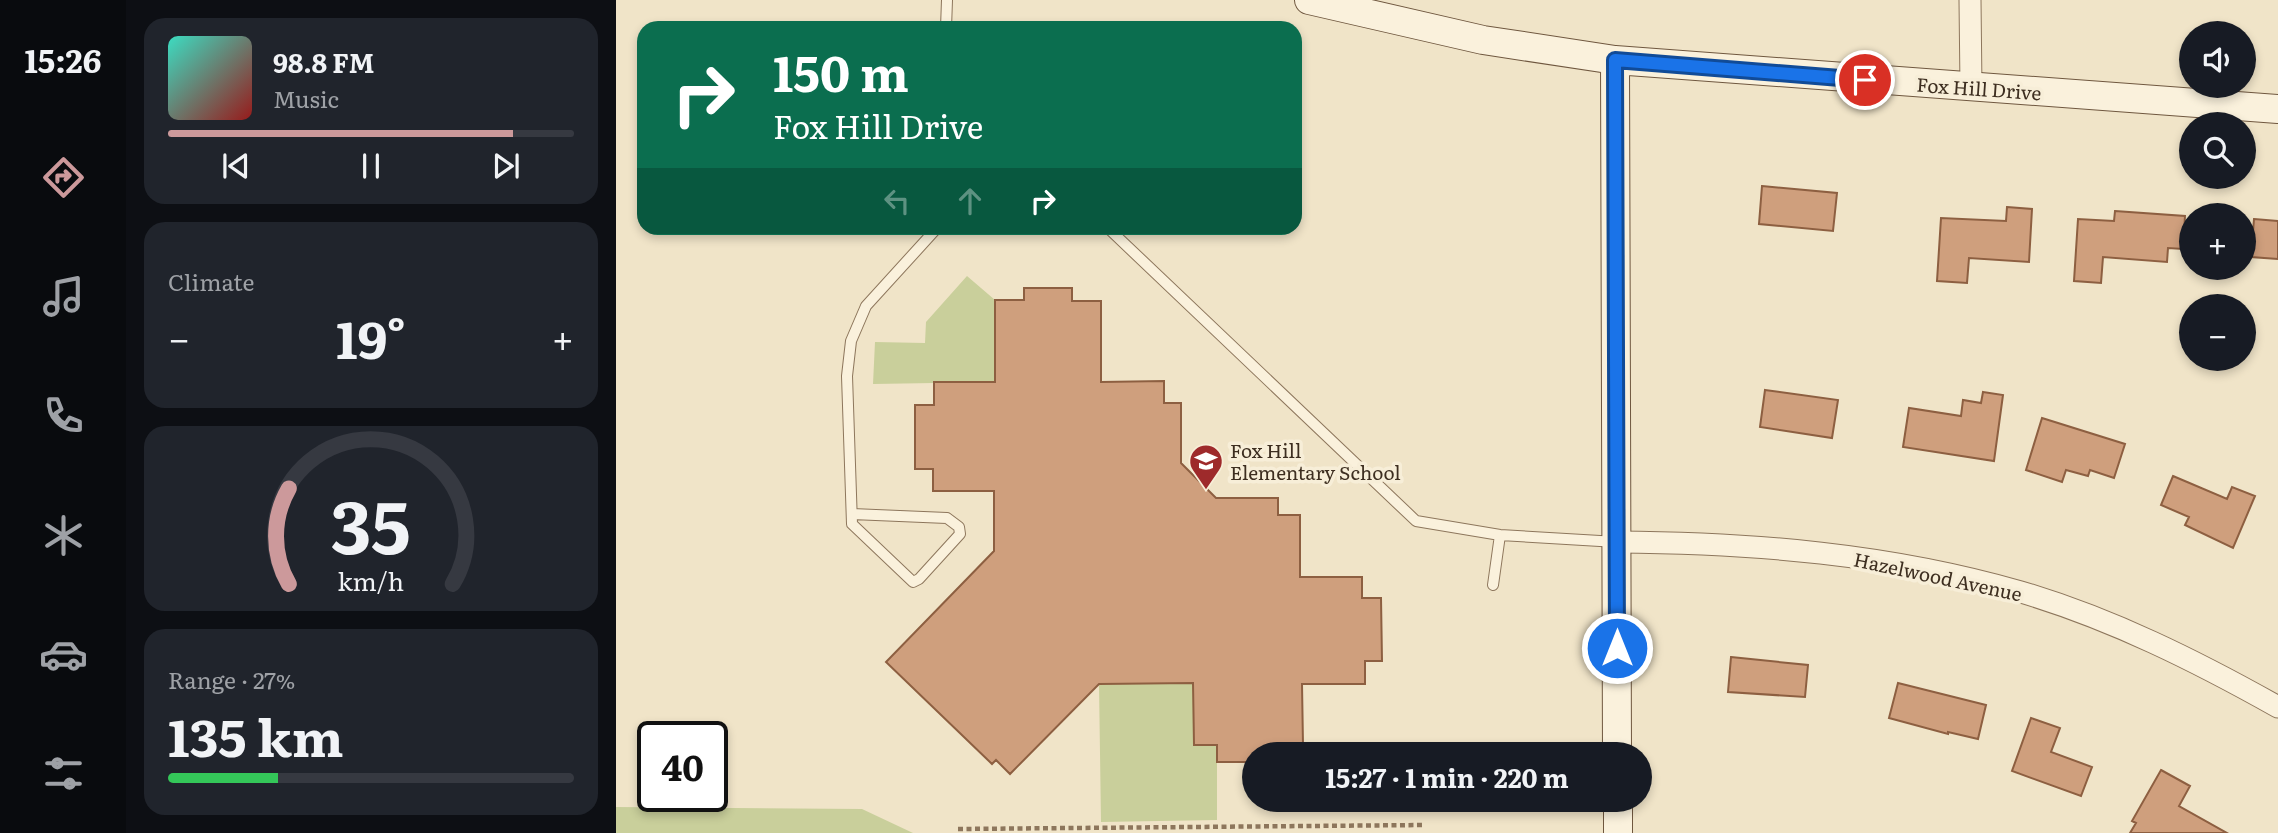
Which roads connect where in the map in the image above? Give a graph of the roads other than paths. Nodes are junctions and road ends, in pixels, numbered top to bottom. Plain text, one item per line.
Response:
1 (947, 0) edge
2 (1309, 0) edge
3 (1970, 0) edge
4 (946, 21) edge
5 (1615, 60) junction
6 (1971, 88) junction
7 (2278, 108) edge
8 (931, 235) edge
9 (1115, 235) edge
10 (852, 514) junction
11 (1500, 535) junction
12 (1617, 542) junction
13 (1493, 585) dead end
14 (2278, 707) edge
15 (1618, 742) edge
16 (1618, 812) edge
17 (1618, 833) edge

1 - 4 lane
2 - 5 street, Fox Hill Drive
3 - 6 street
5 - 6 street, Fox Hill Drive
5 - 12 street
6 - 7 street, Fox Hill Drive
8 - 10 lane
9 - 11 lane
10 - 10 lane
11 - 12 lane
11 - 13 lane
12 - 14 street, Hazelwood Avenue
12 - 15 street
16 - 17 street

